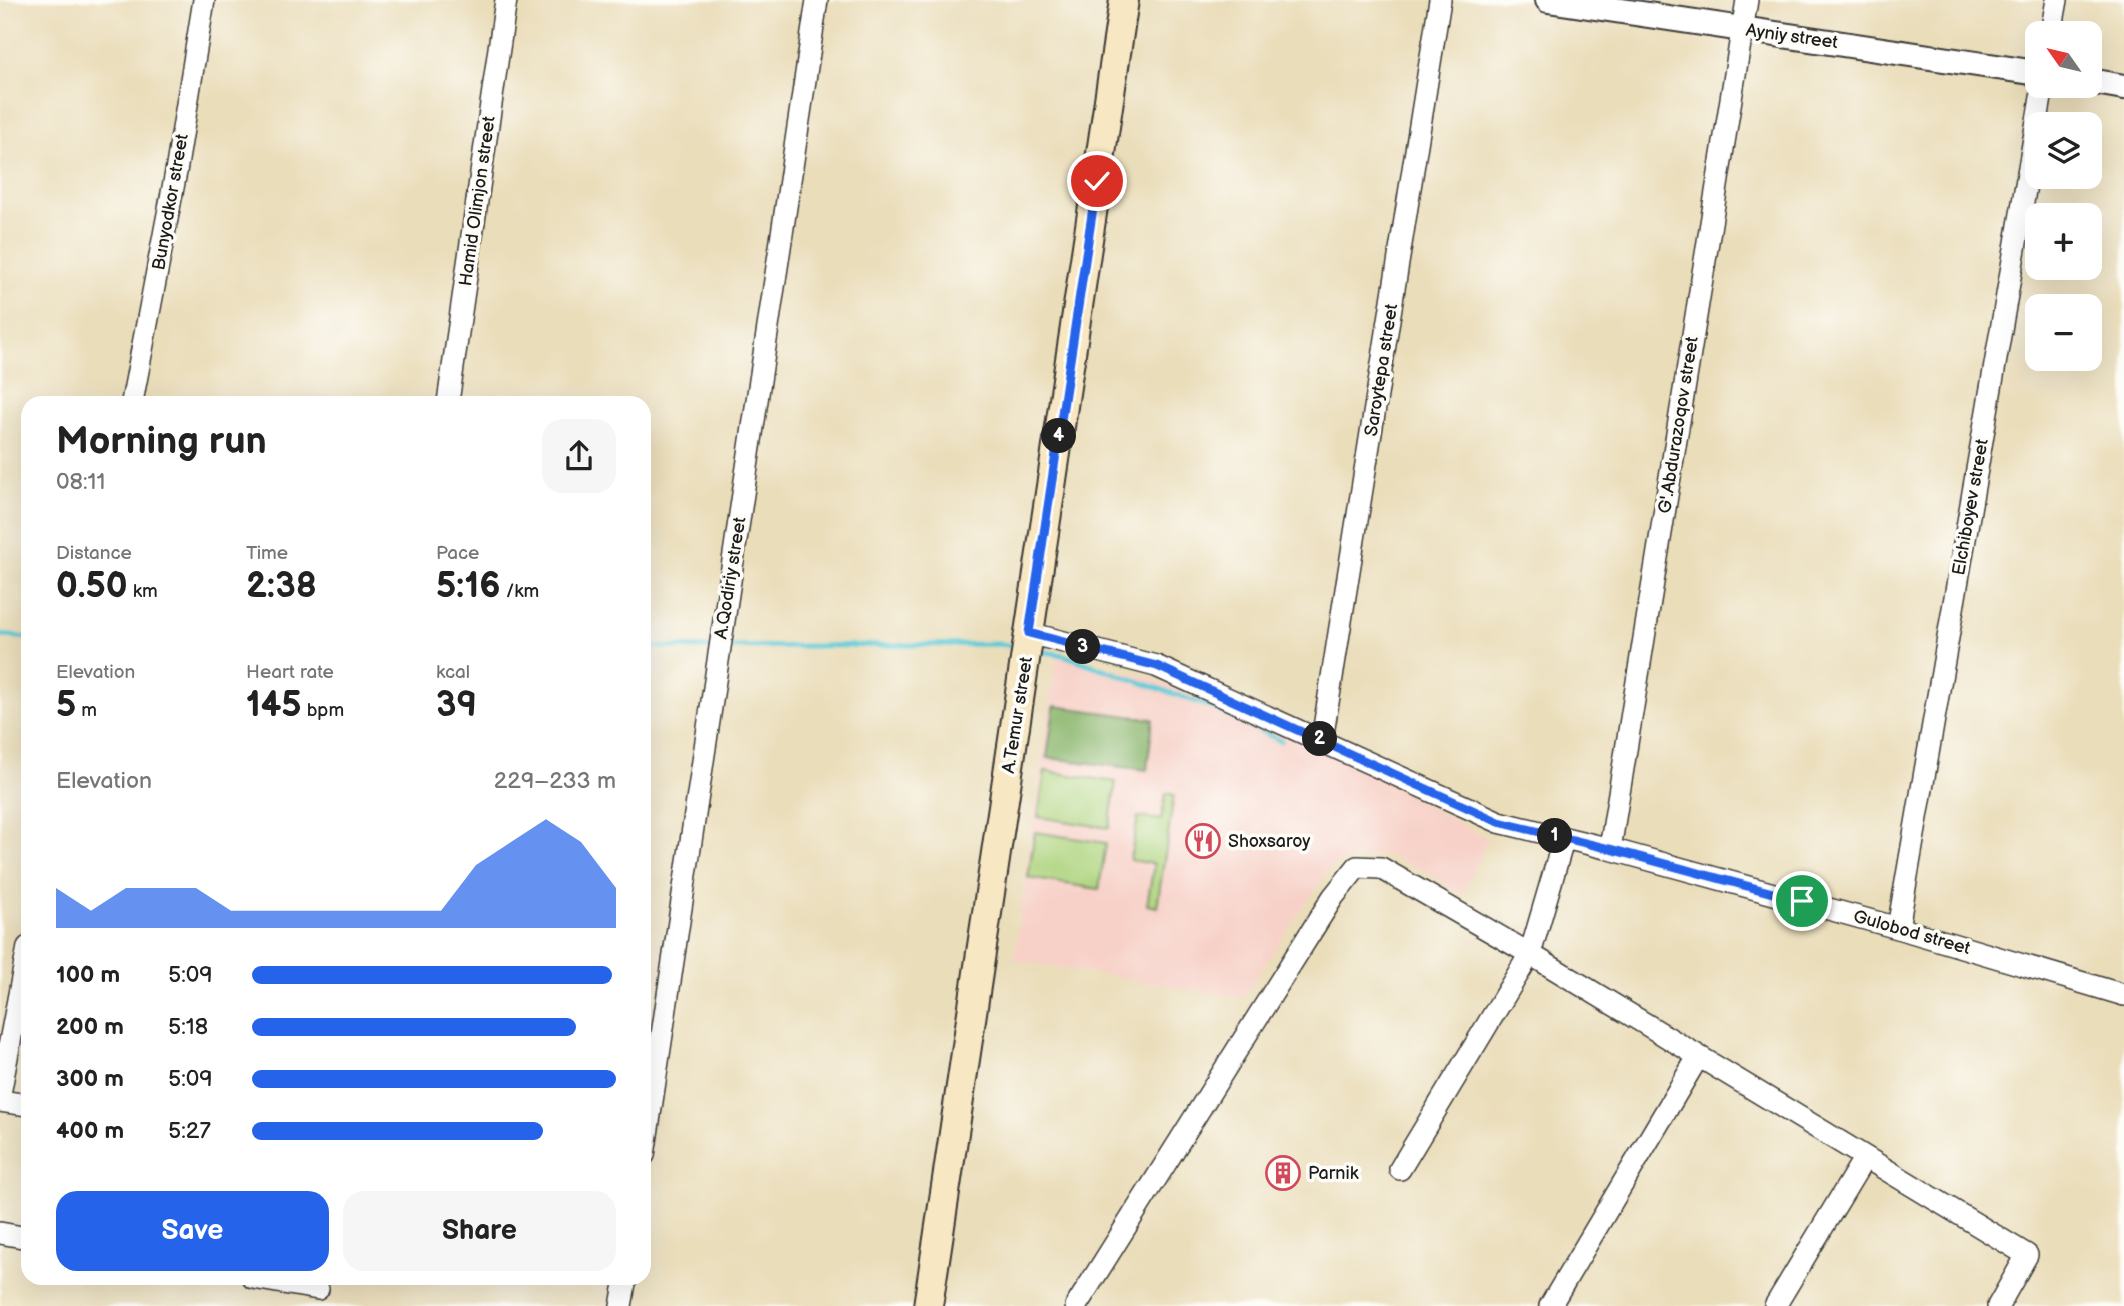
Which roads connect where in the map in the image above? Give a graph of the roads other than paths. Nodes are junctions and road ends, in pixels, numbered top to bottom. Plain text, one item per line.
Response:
1 (204, 0) edge
2 (506, 0) edge
3 (817, 0) edge
4 (1124, 0) edge
5 (1440, 0) edge
6 (1548, 0) edge
7 (1747, 0) edge
8 (2057, 0) edge
9 (2053, 21) edge
10 (1742, 29) junction
11 (2025, 70) edge
12 (2102, 83) edge
13 (2124, 87) edge
14 (2041, 98) edge
15 (133, 396) edge
16 (449, 396) edge
17 (1029, 633) junction
18 (1322, 740) junction
19 (1564, 838) junction
20 (1610, 849) junction
21 (1898, 928) junction
22 (1530, 954) junction
23 (21, 984) edge
24 (2124, 995) edge
25 (1698, 1057) junction
26 (0, 1094) edge
27 (0, 1101) edge
28 (21, 1104) edge
29 (651, 1108) edge
30 (1864, 1157) junction
31 (1400, 1169) dead end
32 (0, 1233) edge
33 (21, 1237) edge
34 (288, 1285) edge
35 (625, 1285) edge
36 (318, 1291) edge
37 (621, 1306) edge
38 (928, 1306) edge
39 (1076, 1306) edge
40 (1550, 1306) edge
41 (1775, 1306) edge
42 (1998, 1306) edge

1 - 15 street, Bunyodkor street
2 - 16 street, Hamid Olimjon street
3 - 29 street, A.Qodiriy street
4 - 17 main road, A.Temur street
5 - 18 street, Saroytepa street
6 - 10 street, Ayniy street
7 - 10 street, G'.Abdurazoqov street
8 - 9 street
10 - 11 street, Ayniy street
10 - 20 street, G'.Abdurazoqov street
12 - 13 street
14 - 21 street, Elchiboyev street
17 - 18 street, Gulobod street
17 - 38 main road, A.Temur street
18 - 19 street, Gulobod street
19 - 20 street, Gulobod street
19 - 22 street
20 - 21 street, Gulobod street
21 - 24 street, Gulobod street
22 - 25 street
22 - 31 street
22 - 39 street
23 - 26 street
25 - 30 street
25 - 40 street
27 - 28 street
30 - 41 street
30 - 42 street
32 - 33 street
34 - 36 street
35 - 37 street

